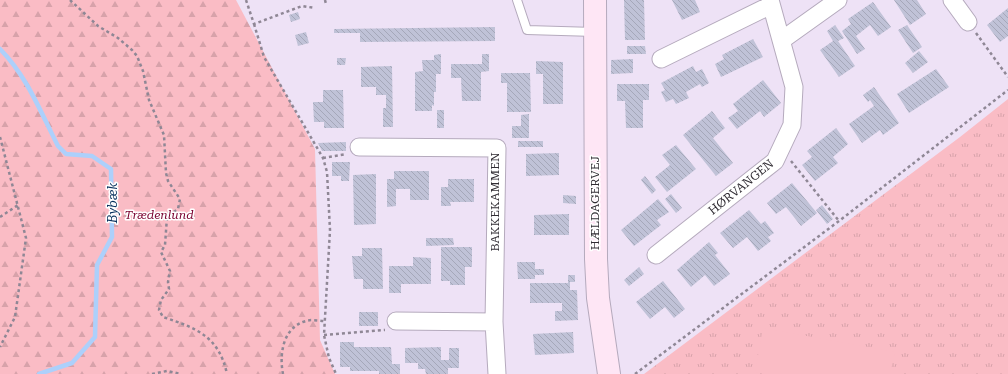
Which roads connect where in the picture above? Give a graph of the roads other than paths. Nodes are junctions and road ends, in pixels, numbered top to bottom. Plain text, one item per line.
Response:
1 (517, 0) edge
2 (595, 0) edge
3 (838, 0) edge
4 (952, 0) edge
5 (770, 2) edge
6 (968, 22) road end
7 (596, 32) junction
8 (782, 40) junction
9 (660, 59) dead end
10 (359, 147) road end
11 (656, 255) dead end
12 (396, 322) road end
13 (494, 322) junction
14 (497, 374) edge
15 (609, 374) edge

1 - 7 lane
2 - 7 street, HÆLDAGERVEJ
3 - 8 street
4 - 6 street
5 - 8 street, HØRVANGEN
5 - 9 street, HØRVANGEN
7 - 15 street, HÆLDAGERVEJ
8 - 11 street, HØRVANGEN
10 - 13 street, BAKKEKAMMEN
12 - 13 street
13 - 14 street, BAKKEKAMMEN

